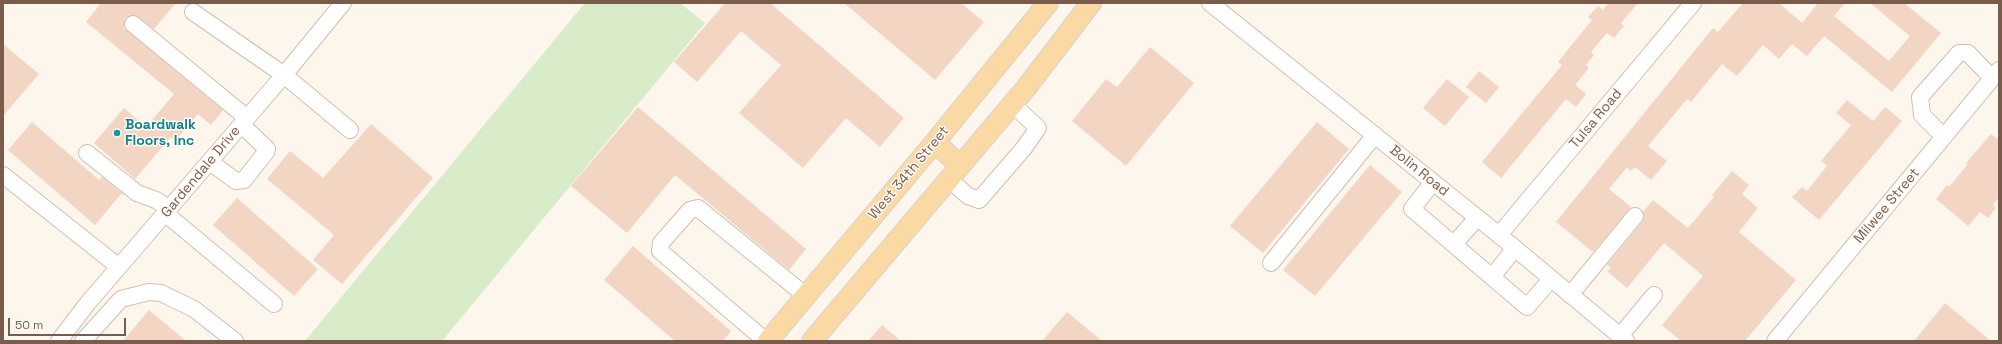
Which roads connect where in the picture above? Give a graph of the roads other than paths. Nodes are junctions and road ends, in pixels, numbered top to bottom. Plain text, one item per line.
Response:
1 (343, 3) edge
2 (1048, 3) edge
3 (1092, 3) edge
4 (1210, 3) edge
5 (1693, 3) edge
6 (193, 12) dead end
7 (133, 24) dead end
8 (1996, 74) edge
9 (284, 75) junction
10 (1012, 104) junction
11 (244, 122) junction
12 (350, 130) dead end
13 (1375, 136) junction
14 (1944, 136) junction
15 (935, 142) junction
16 (87, 153) dead end
17 (210, 162) junction
18 (954, 172) junction
19 (3, 175) edge
20 (1433, 182) junction
21 (168, 211) junction
22 (1635, 216) dead end
23 (1477, 218) junction
24 (1499, 235) junction
25 (1454, 244) junction
26 (1515, 248) junction
27 (1271, 264) dead end
28 (119, 268) junction
29 (1492, 277) junction
30 (1551, 278) junction
31 (1570, 295) junction
32 (1654, 295) dead end
33 (806, 296) junction
34 (87, 304) junction
35 (274, 304) dead end
36 (104, 317) junction
37 (1623, 339) edge
38 (59, 341) edge
39 (83, 341) edge
40 (235, 341) edge
41 (767, 341) edge
42 (812, 341) edge
43 (1775, 341) edge

1 - 9 street, Gardendale Drive
2 - 15 main road, West 34th Street
3 - 10 main road
4 - 13 street, Bolin Road
5 - 24 street, Tulsa Road
6 - 9 street
7 - 11 street
8 - 14 street, Milwee Street
8 - 14 street
9 - 11 street, Gardendale Drive
9 - 12 street
10 - 18 main road
10 - 18 street
11 - 17 street, Gardendale Drive
11 - 17 street
13 - 20 street, Bolin Road
13 - 27 street
14 - 43 street, Milwee Street
15 - 18 main road
15 - 33 main road, West 34th Street
16 - 21 street
17 - 21 street, Gardendale Drive
18 - 42 main road
19 - 28 street
20 - 23 street, Bolin Road
20 - 25 street
21 - 28 street, Gardendale Drive
21 - 35 street
22 - 31 street
23 - 24 street, Bolin Road
23 - 25 street
24 - 26 street, Bolin Road
25 - 29 street
26 - 29 street
26 - 30 street, Bolin Road
28 - 34 street, Gardendale Drive
29 - 30 street
30 - 31 street, Bolin Road
31 - 37 street, Bolin Road
32 - 37 street
33 - 41 main road, West 34th Street
33 - 41 street
34 - 36 street
34 - 38 street, Gardendale Drive
36 - 39 street
36 - 40 street

